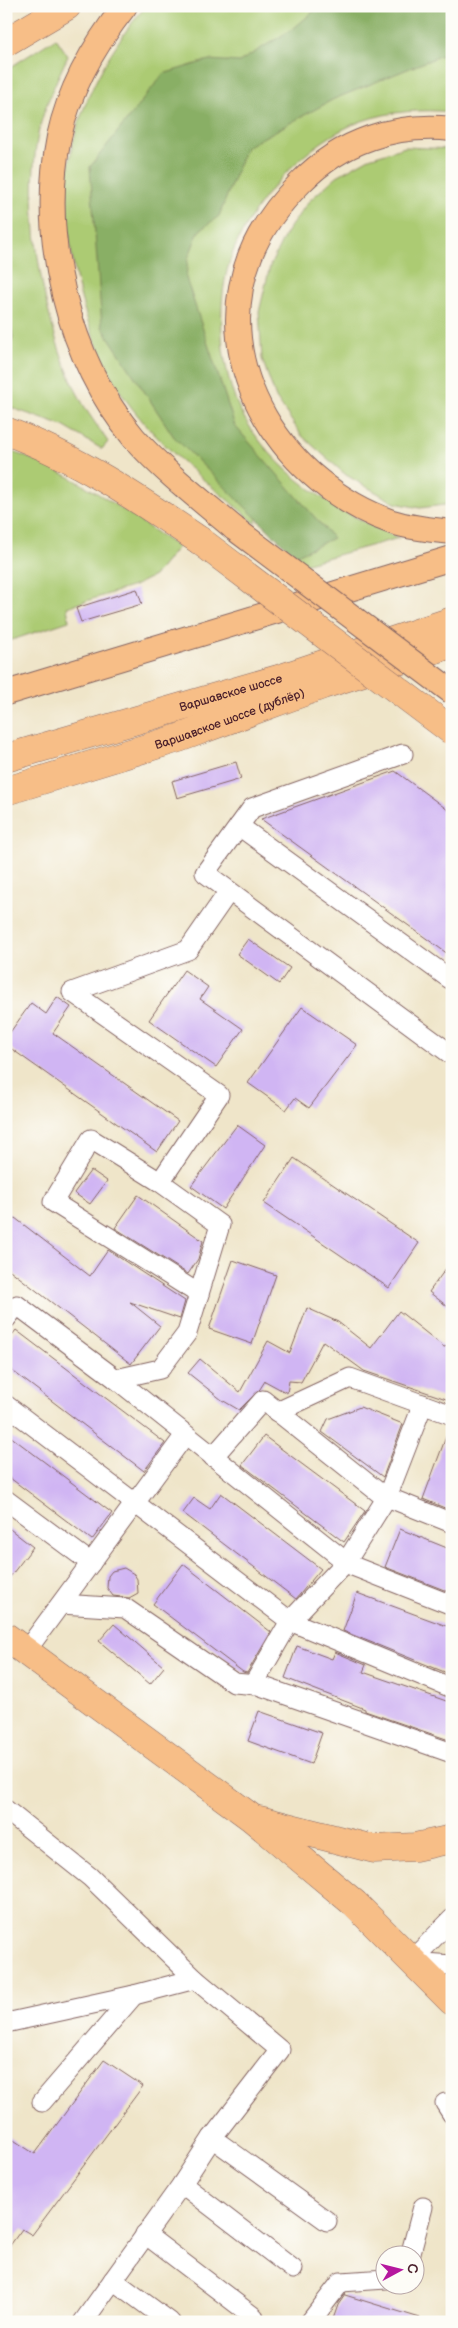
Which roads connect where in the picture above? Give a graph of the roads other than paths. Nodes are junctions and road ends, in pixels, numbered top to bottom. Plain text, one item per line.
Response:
1 (67, 6) edge
2 (125, 6) edge
3 (6, 42) edge
4 (452, 129) edge
5 (6, 431) edge
6 (452, 532) edge
7 (452, 558) edge
8 (452, 621) edge
9 (452, 644) edge
10 (452, 692) edge
11 (11, 693) edge
12 (452, 731) edge
13 (404, 754) dead end
14 (6, 758) edge
15 (6, 791) edge
16 (239, 826) junction
17 (229, 891) junction
18 (450, 979) dead end
19 (452, 1055) edge
20 (160, 1182) junction
21 (199, 1294) junction
22 (6, 1319) edge
23 (116, 1379) junction
24 (423, 1404) junction
25 (6, 1405) edge
26 (277, 1412) junction
27 (452, 1415) edge
28 (185, 1435) junction
29 (213, 1457) junction
30 (387, 1497) junction
31 (6, 1500) edge
32 (135, 1504) junction
33 (452, 1523) edge
34 (346, 1562) junction
35 (91, 1563) junction
36 (61, 1604) junction
37 (452, 1605) edge
38 (290, 1622) junction
39 (16, 1644) edge
40 (253, 1685) junction
41 (452, 1688) edge
42 (452, 1754) edge
43 (6, 1810) edge
44 (252, 1818) junction
45 (452, 1839) edge
46 (452, 1920) edge
47 (410, 1962) junction
48 (452, 1965) edge
49 (195, 1979) junction
50 (134, 1995) junction
51 (452, 2001) edge
52 (6, 2023) edge
53 (42, 2102) dead end
54 (212, 2138) junction
55 (182, 2184) junction
56 (423, 2207) dead end
57 (327, 2221) dead end
58 (145, 2234) junction
59 (413, 2246) edge
60 (293, 2269) dead end
61 (113, 2280) junction
62 (376, 2280) edge
63 (254, 2317) dead end
64 (83, 2322) edge
65 (170, 2322) edge
66 (310, 2322) edge

1 - 3 highway
2 - 10 main road, bridge
4 - 6 main road
5 - 12 highway, bridge
7 - 11 main road
8 - 14 highway, Варшавское шоссе
9 - 15 highway, Варшавское шоссе (дублёр)
13 - 16 street
16 - 17 street
16 - 18 street
17 - 19 street
17 - 20 street
20 - 21 street
20 - 21 street
21 - 23 street
22 - 23 street
23 - 28 street
24 - 26 street
24 - 27 street
24 - 30 street
25 - 32 street
26 - 29 street
26 - 30 street
28 - 29 street
28 - 32 street
29 - 34 street
30 - 33 street
30 - 34 street
31 - 35 street
32 - 35 street
32 - 38 street
34 - 37 street
34 - 38 street
35 - 36 street
36 - 39 street
36 - 40 street
38 - 40 street
38 - 41 street
39 - 44 highway
40 - 42 street
43 - 49 street
44 - 45 highway
44 - 47 highway
46 - 47 street
47 - 48 street
47 - 51 highway
49 - 50 street
49 - 54 street
50 - 52 street
50 - 53 street
54 - 55 street
54 - 57 street
55 - 58 street
55 - 60 street
56 - 59 street
58 - 61 street
58 - 63 street
61 - 64 street
61 - 65 street
62 - 66 street

